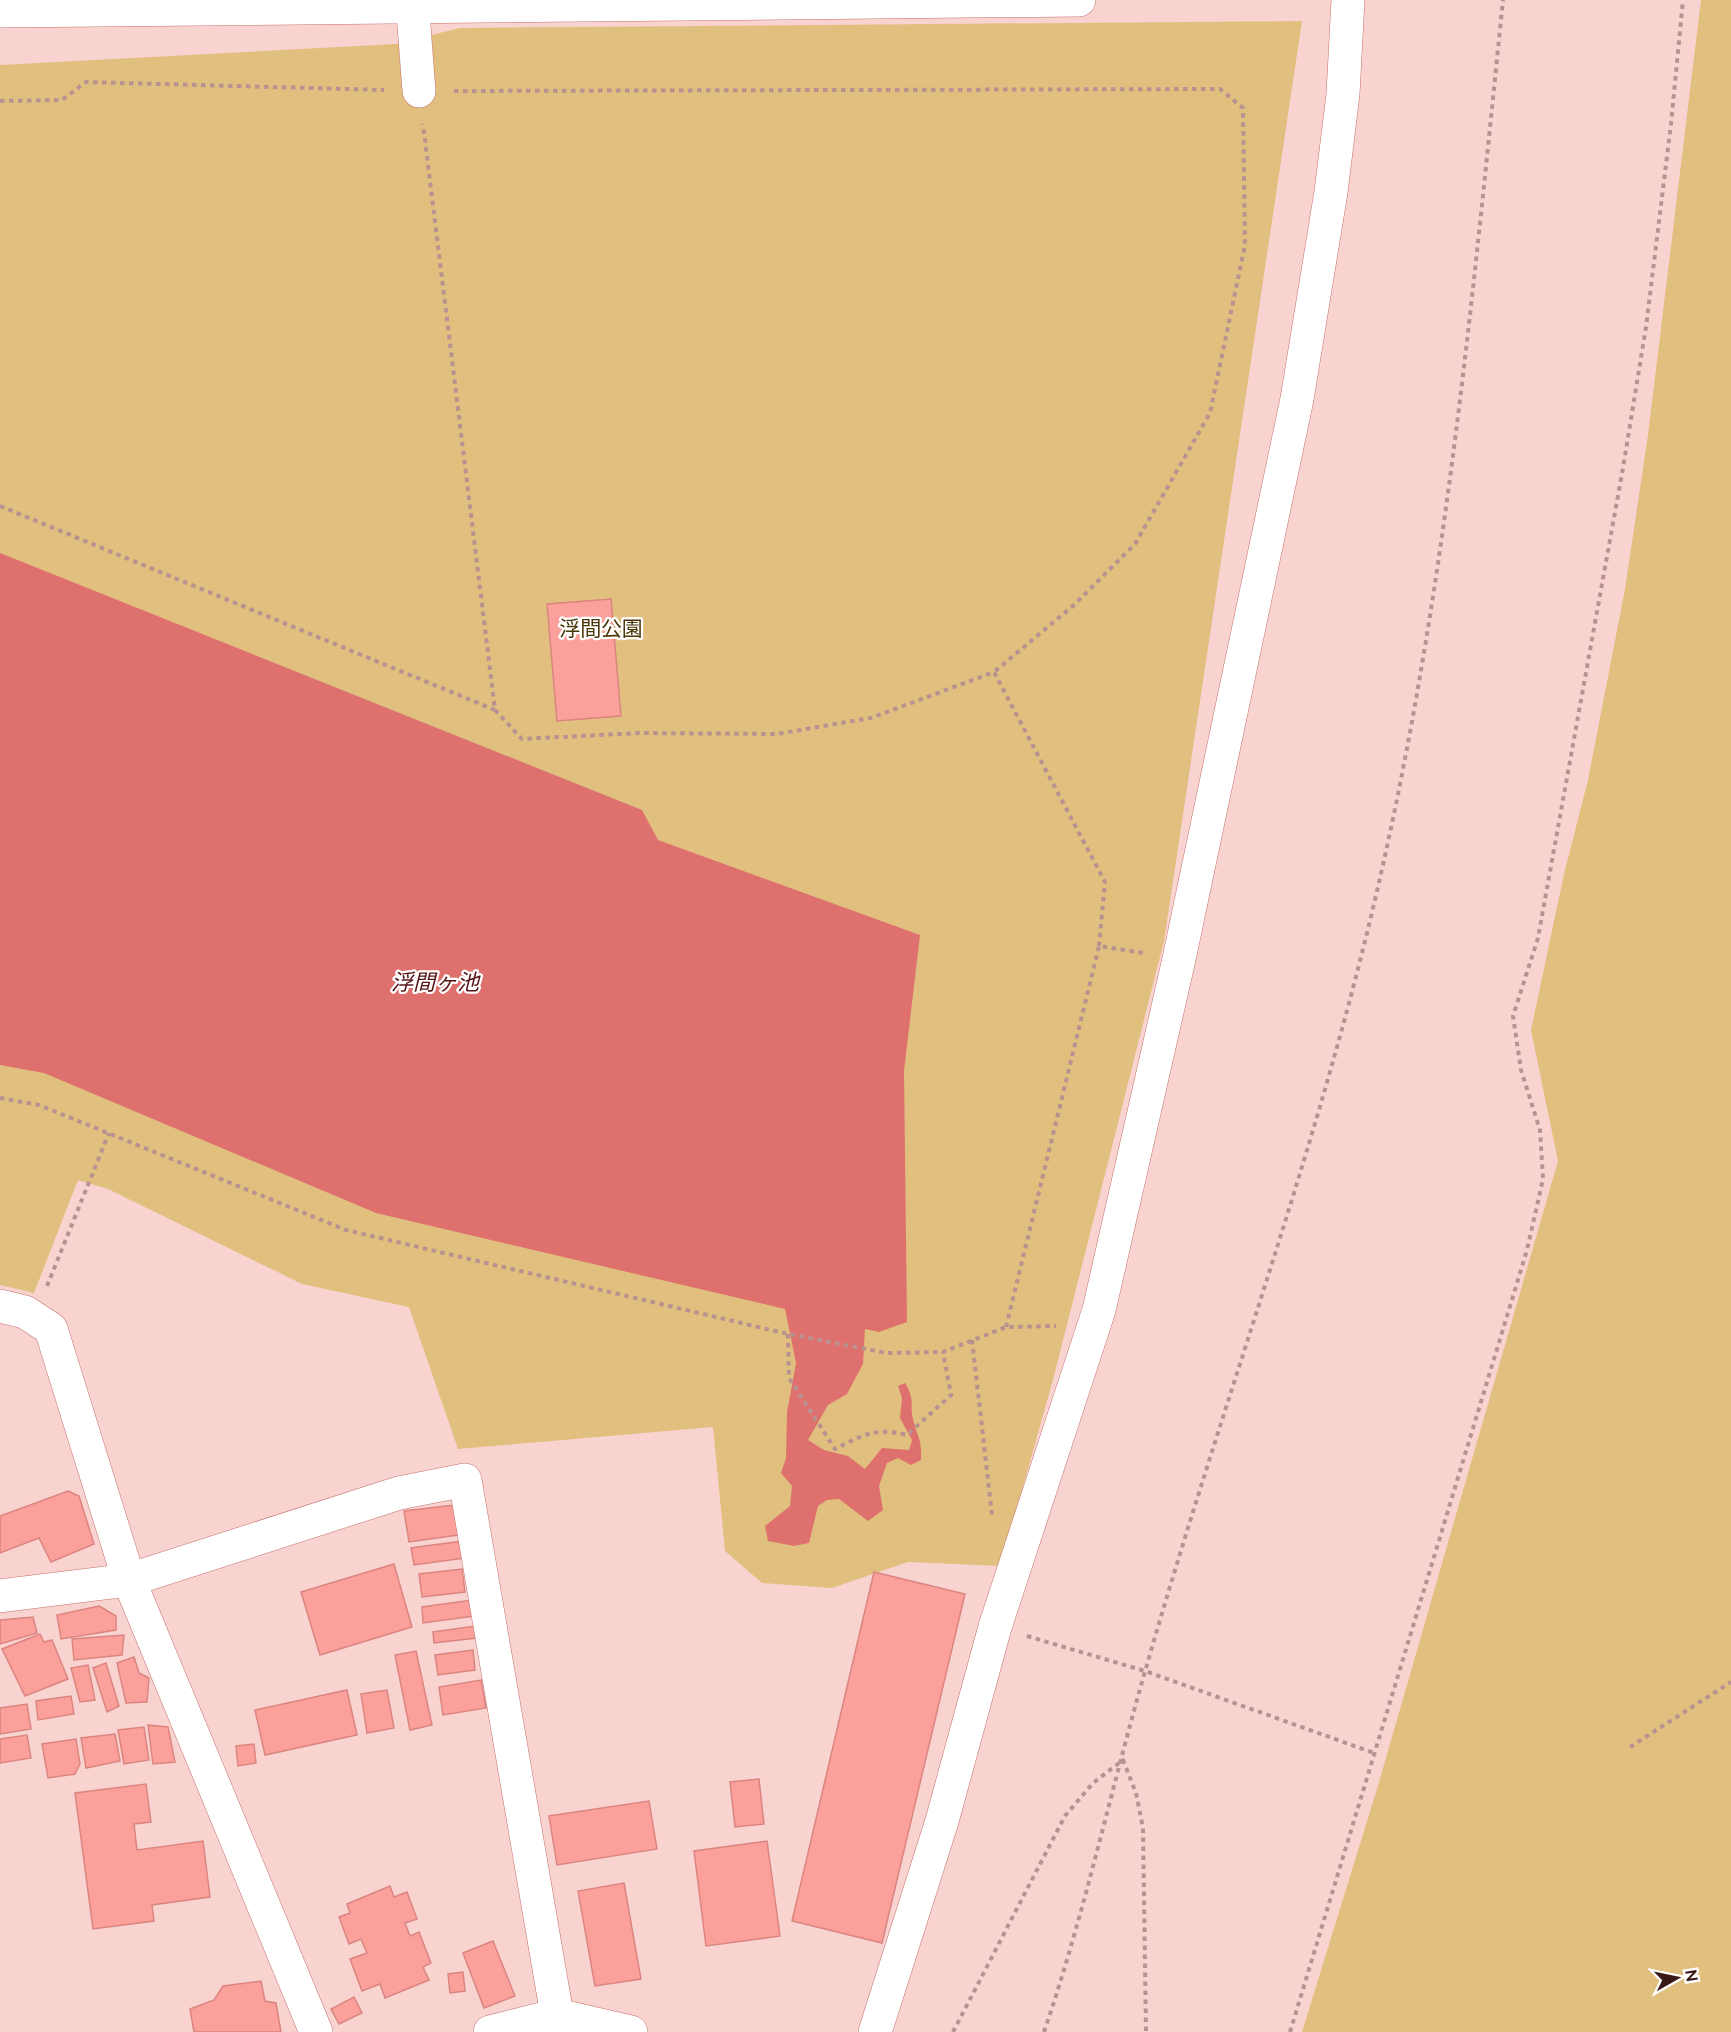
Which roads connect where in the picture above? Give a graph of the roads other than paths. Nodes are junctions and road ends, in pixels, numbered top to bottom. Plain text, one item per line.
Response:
1 (1079, 0) edge
2 (1348, 0) edge
3 (936, 1) edge
4 (412, 4) edge
5 (0, 11) edge
6 (419, 91) road end
7 (0, 1306) edge
8 (129, 1580) junction
9 (0, 1596) edge
10 (557, 2015) junction
11 (316, 2032) edge
12 (490, 2032) edge
13 (631, 2032) edge
14 (875, 2032) edge

1 - 3 street
2 - 14 street
3 - 4 street
4 - 5 street
4 - 6 street
7 - 8 street
8 - 9 street
8 - 10 street
8 - 11 street
10 - 12 street
10 - 13 street

